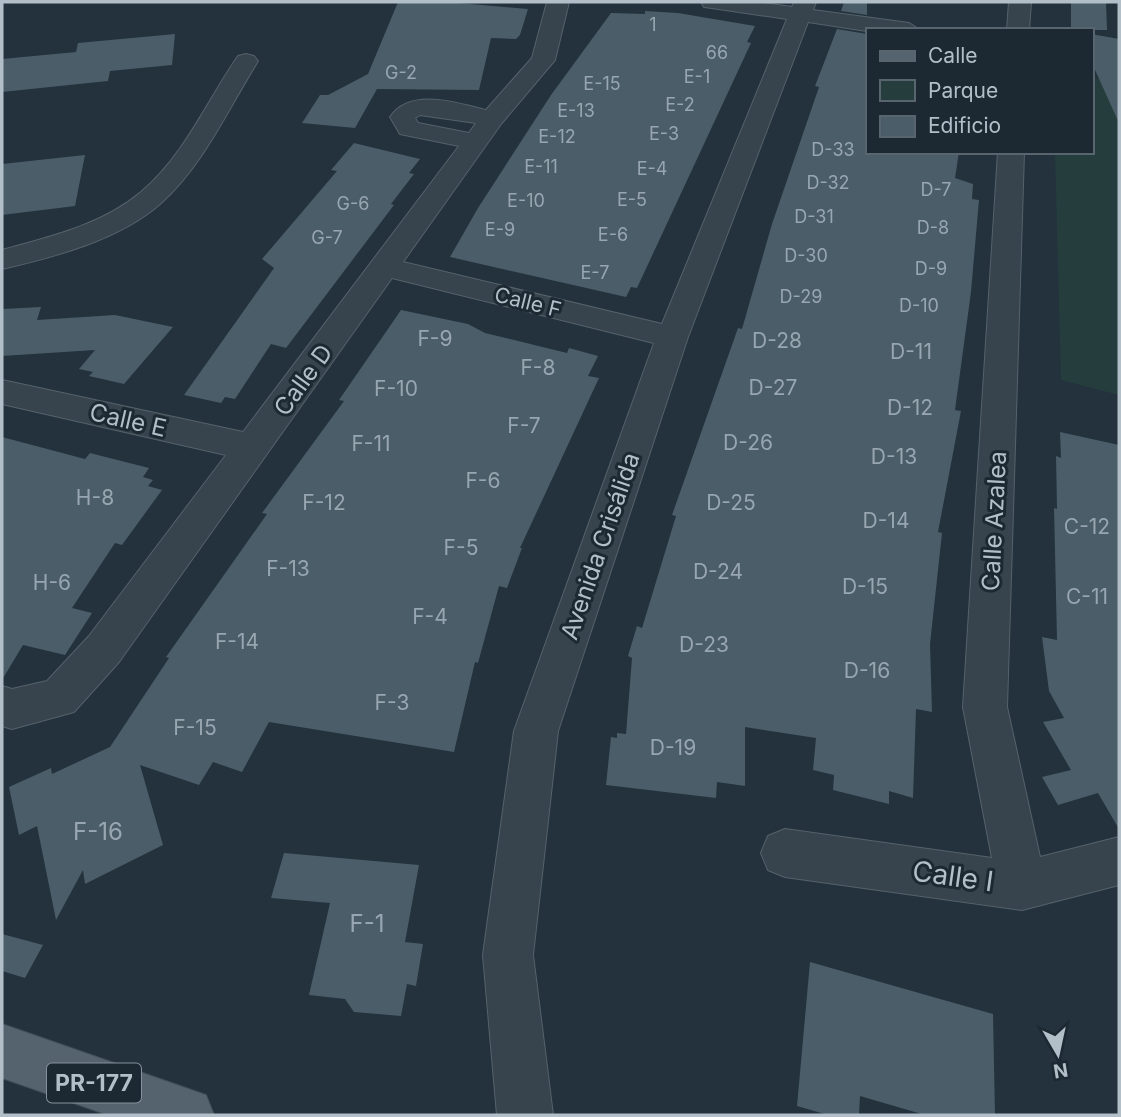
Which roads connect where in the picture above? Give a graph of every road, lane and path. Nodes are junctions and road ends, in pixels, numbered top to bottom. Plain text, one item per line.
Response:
1 (558, 2) edge
2 (712, 2) edge
3 (1020, 2) edge
4 (802, 7) edge
5 (900, 28) edge
6 (1018, 28) edge
7 (246, 61) dead end
8 (1011, 154) edge
9 (2, 260) edge
10 (385, 267) junction
11 (672, 337) junction
12 (2, 391) edge
13 (254, 448) junction
14 (2, 706) edge
15 (785, 853) dead end
16 (1119, 861) edge
17 (1022, 886) junction
18 (2, 1051) edge
19 (186, 1115) edge
20 (525, 1115) edge

1 - 10 street, Calle D
2 - 4 street
3 - 6 street
4 - 5 street
4 - 11 street, Avenida Crisálida
7 - 9 street
8 - 17 street, Calle Azalea
10 - 11 street, Calle F
10 - 13 street, Calle D
11 - 20 street, Avenida Crisálida
12 - 13 street, Calle E
13 - 14 street, Calle D
15 - 17 street, Calle I
16 - 17 street, Calle I
18 - 19 main road, PR-177

